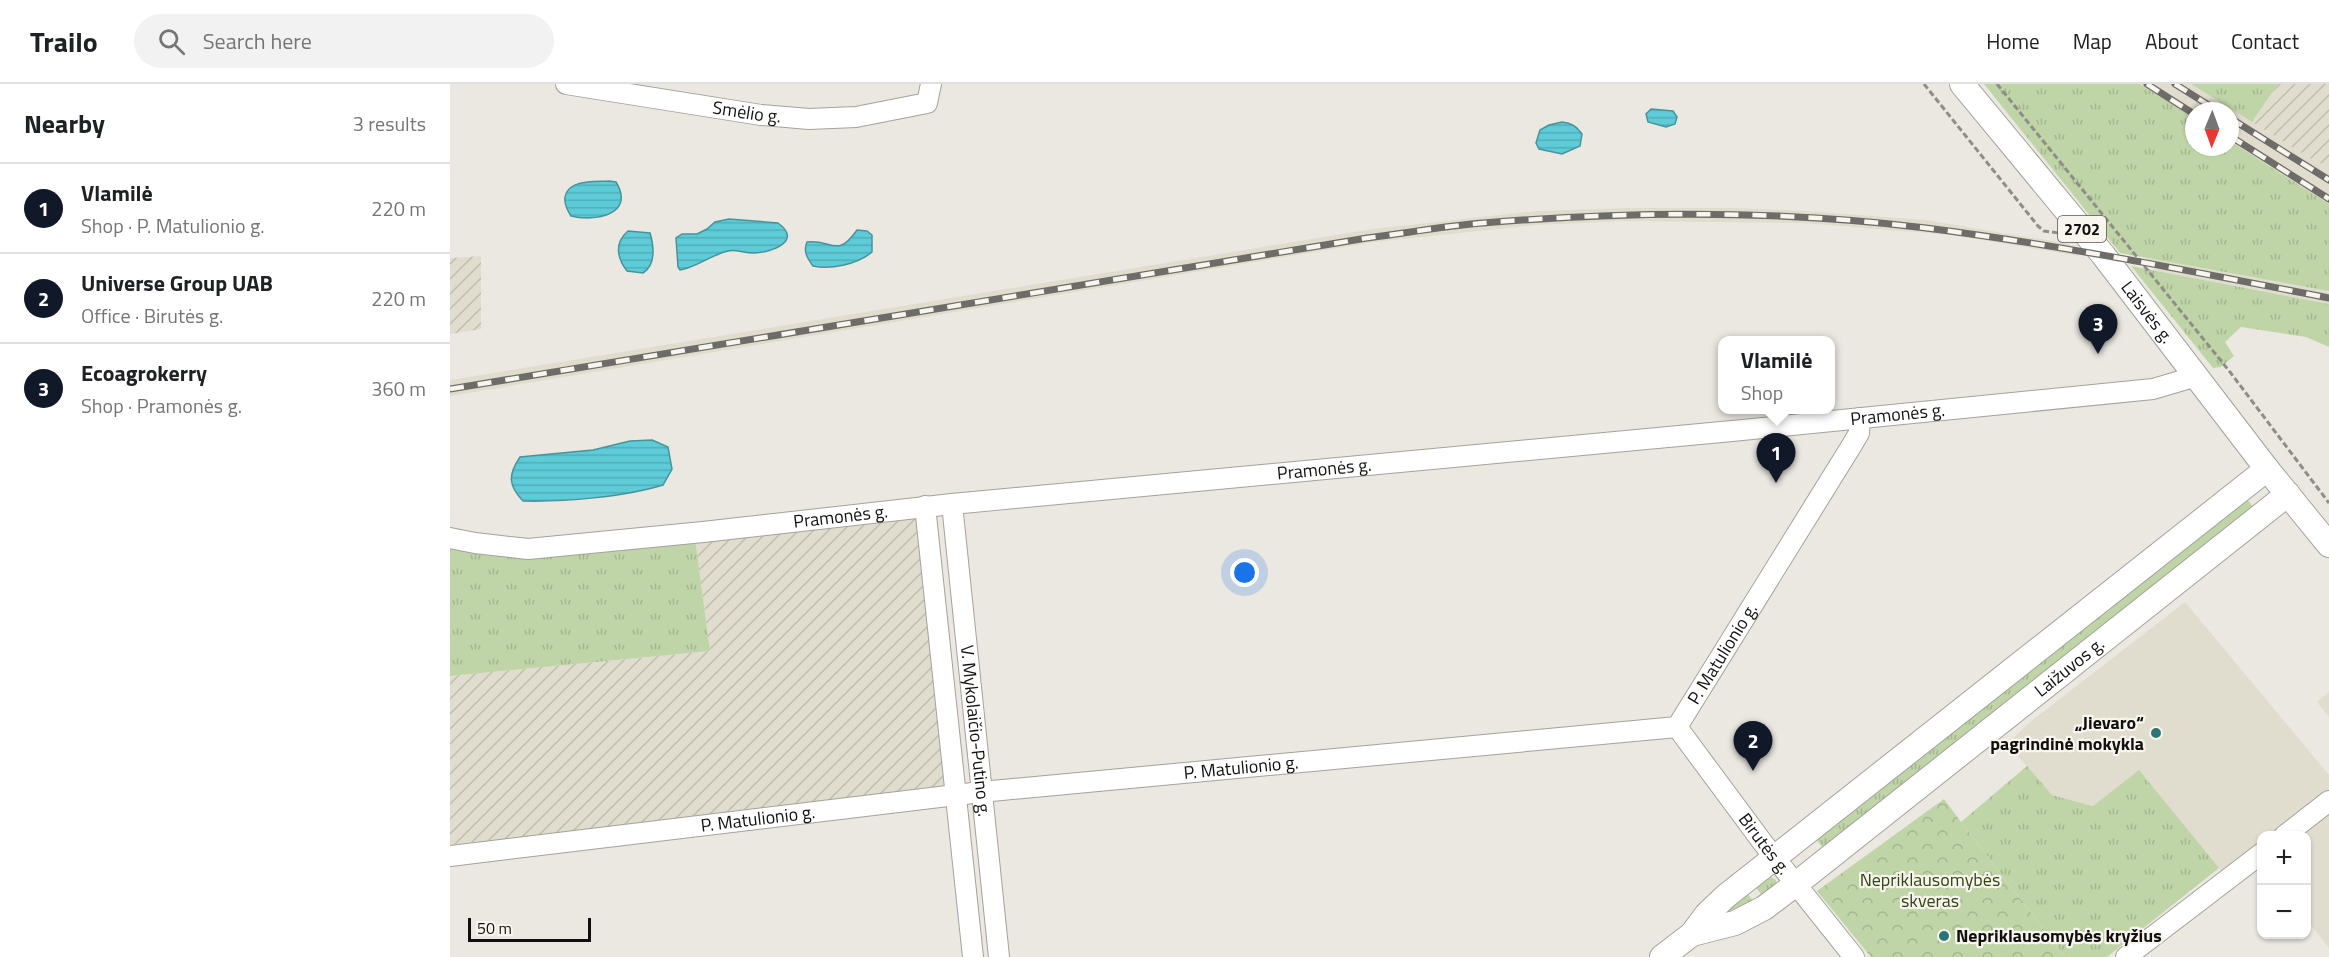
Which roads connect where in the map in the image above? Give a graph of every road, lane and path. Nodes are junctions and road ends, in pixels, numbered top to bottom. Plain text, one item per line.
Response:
1 (566, 84) edge
2 (1924, 84) edge
3 (1962, 84) edge
4 (1997, 84) edge
5 (929, 94) edge
6 (2062, 233) dead end
7 (2197, 376) junction
8 (1860, 418) junction
9 (2267, 469) junction
10 (2288, 494) junction
11 (2329, 503) edge
12 (952, 504) junction
13 (925, 507) junction
14 (450, 538) edge
15 (2329, 545) edge
16 (1677, 726) junction
17 (981, 792) junction
18 (956, 795) junction
19 (2329, 801) edge
20 (2290, 831) edge
21 (450, 856) edge
22 (2257, 857) edge
23 (1775, 858) junction
24 (1796, 884) junction
25 (1692, 934) junction
26 (2139, 953) edge
27 (973, 957) edge
28 (999, 957) edge
29 (1662, 957) edge
30 (1854, 957) edge

1 - 5 street, Smėlio g.
2 - 6 path
3 - 7 main road, Laisvės g. / 2702
4 - 11 path
7 - 8 street, Pramonės g.
7 - 9 main road, Laisvės g. / 2702
8 - 12 street, Pramonės g.
8 - 16 street, P. Matulionio g.
9 - 10 main road, Laisvės g. / 2702
9 - 23 main road, Laižuvos g.
10 - 15 main road, Laisvės g.
10 - 24 main road, Laižuvos g.
12 - 13 street, Pramonės g.
12 - 17 street, V. Mykolaičio-Putino g.
13 - 14 street, Pramonės g.
13 - 18 street, V. Mykolaičio-Putino g.
16 - 17 street, P. Matulionio g.
16 - 23 street, Birutės g.
17 - 18 street, P. Matulionio g.
17 - 28 street, V. Mykolaičio-Putino g.
18 - 21 street, P. Matulionio g.
18 - 27 street, V. Mykolaičio-Putino g.
19 - 20 street
22 - 26 street
23 - 24 street, Birutės g.
23 - 25 main road, Laižuvos g.
24 - 25 main road, Laižuvos g.
24 - 30 street, Birutės g.
25 - 29 main road

